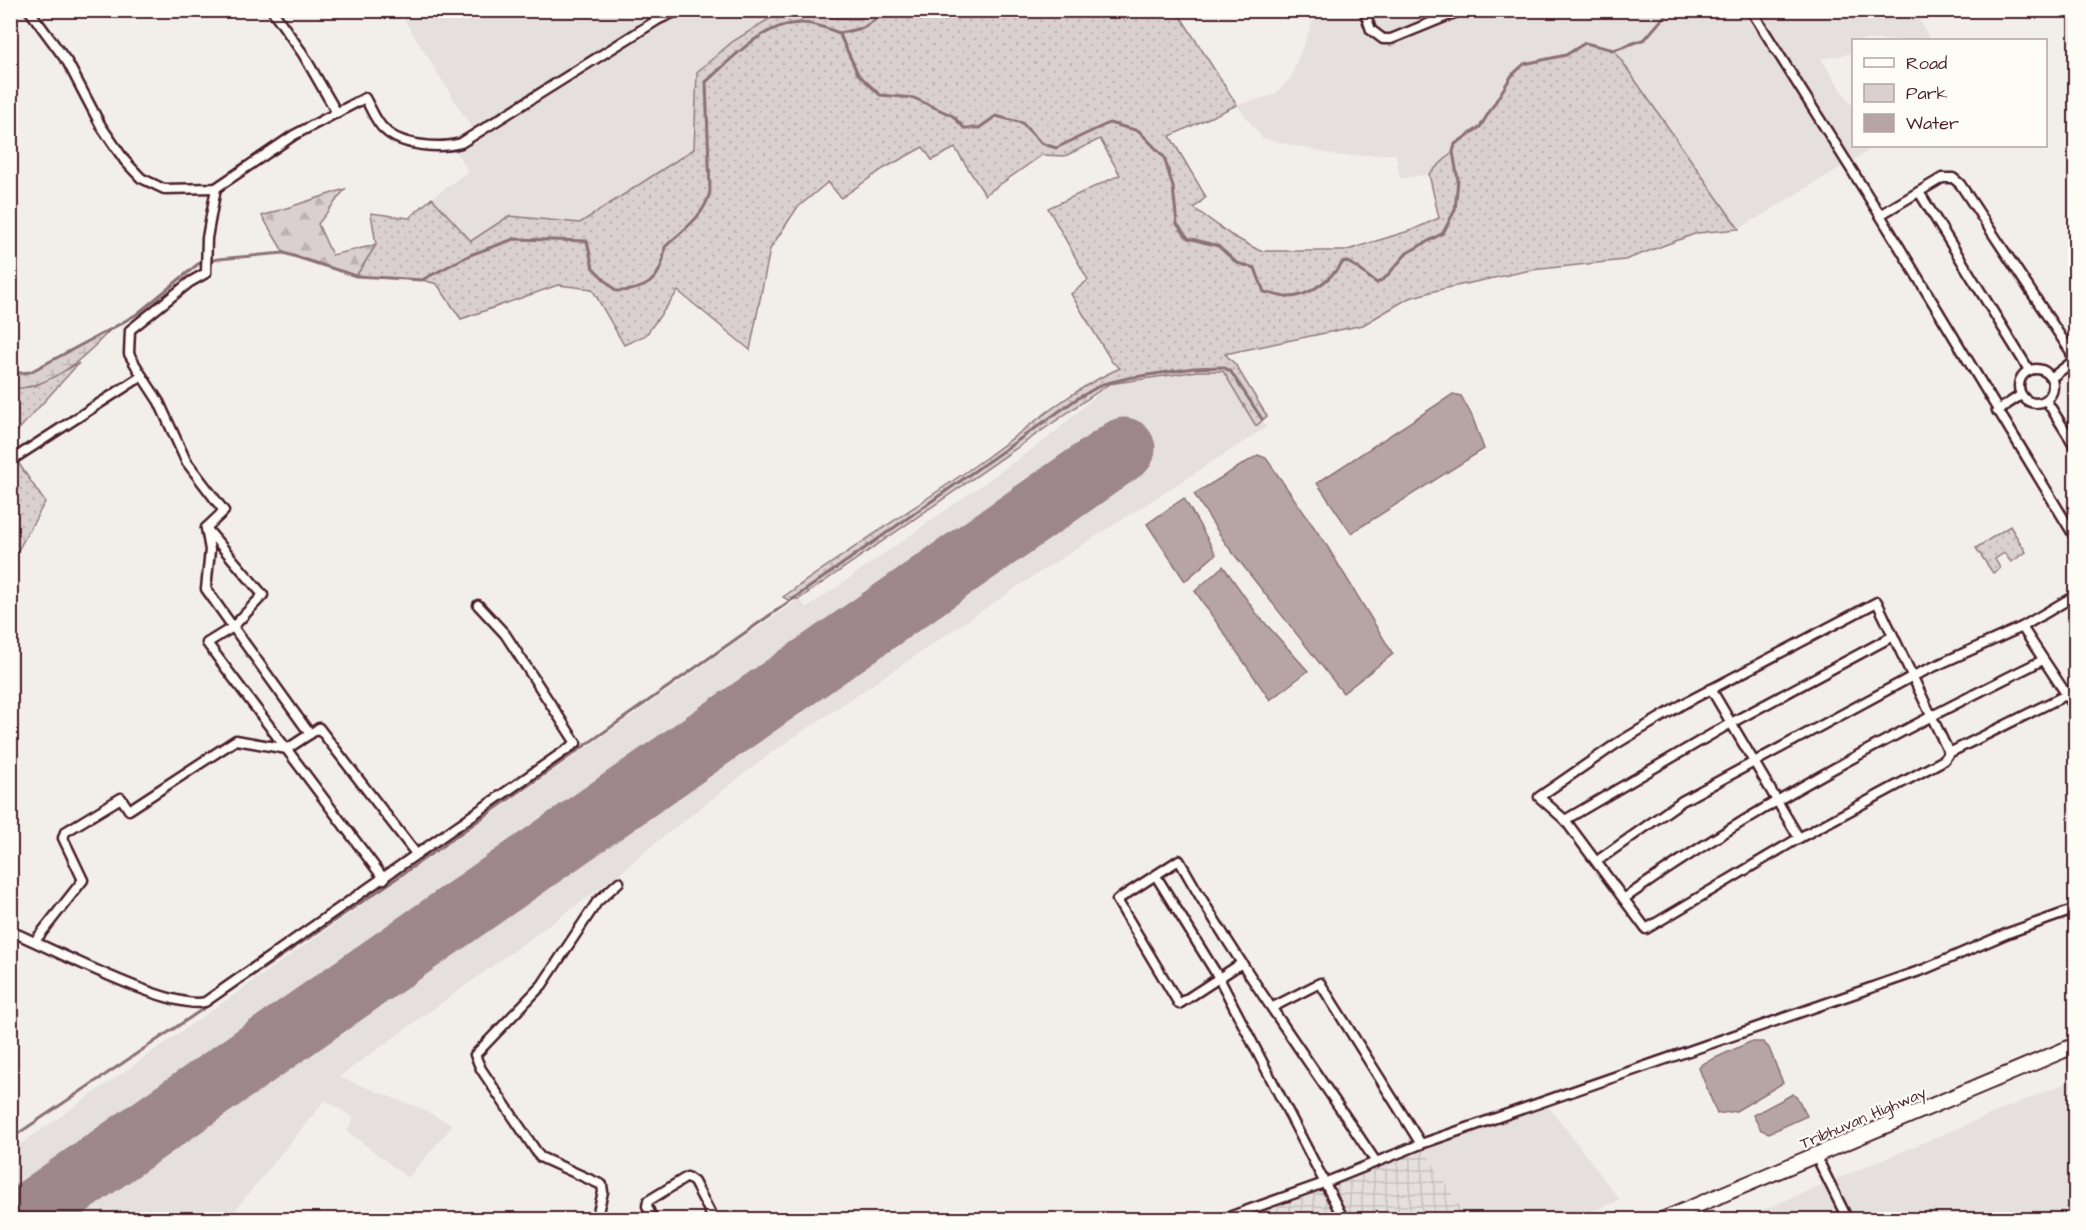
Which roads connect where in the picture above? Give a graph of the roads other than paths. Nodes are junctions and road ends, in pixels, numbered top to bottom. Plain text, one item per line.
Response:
1 (29, 10) edge
2 (272, 10) edge
3 (679, 10) edge
4 (1364, 10) edge
5 (1462, 10) edge
6 (1751, 10) edge
7 (337, 113) junction
8 (216, 188) junction
9 (1919, 192) junction
10 (1880, 215) junction
11 (2029, 370) junction
12 (142, 376) junction
13 (2051, 378) junction
14 (2021, 395) junction
15 (2046, 400) junction
16 (1997, 411) junction
17 (2076, 448) edge
18 (10, 461) edge
19 (206, 528) junction
20 (2076, 539) edge
21 (2076, 595) edge
22 (478, 605) dead end
23 (233, 627) junction
24 (2022, 627) junction
25 (1893, 636) junction
26 (2043, 660) junction
27 (1913, 676) junction
28 (1711, 689) junction
29 (2066, 695) junction
30 (2076, 709) edge
31 (1930, 715) junction
32 (1731, 723) junction
33 (310, 734) junction
34 (287, 749) junction
35 (1949, 753) junction
36 (1754, 763) junction
37 (1777, 801) junction
38 (1565, 820) junction
39 (1799, 838) junction
40 (417, 855) junction
41 (1597, 861) junction
42 (1156, 876) junction
43 (384, 879) junction
44 (619, 882) dead end
45 (1624, 898) junction
46 (2076, 909) edge
47 (10, 931) edge
48 (35, 941) junction
49 (1242, 963) junction
50 (1219, 978) junction
51 (1273, 1007) junction
52 (2076, 1045) edge
53 (1421, 1144) junction
54 (1816, 1156) junction
55 (1376, 1162) junction
56 (1324, 1183) junction
57 (596, 1220) edge
58 (653, 1220) edge
59 (714, 1220) edge
60 (1220, 1220) edge
61 (1344, 1220) edge
62 (1662, 1220) edge
63 (1848, 1220) edge

1 - 8 street
2 - 7 street
3 - 7 street
4 - 5 street
6 - 10 street
7 - 8 street
8 - 12 street
9 - 10 street
9 - 11 street
9 - 13 street
10 - 16 street
11 - 13 street
11 - 14 street
12 - 18 street
12 - 19 street
13 - 15 street
14 - 15 street
14 - 16 street
15 - 17 street
16 - 20 street
19 - 23 street
19 - 23 street
21 - 24 street
22 - 40 street
23 - 33 street
23 - 34 street
24 - 26 street
24 - 27 street
25 - 27 street
25 - 28 street
25 - 32 street
26 - 29 street
26 - 31 street
27 - 31 street
27 - 36 street
28 - 32 street
28 - 38 street
29 - 30 street
29 - 35 street
31 - 35 street
31 - 37 street
32 - 36 street
32 - 38 street
33 - 34 street
33 - 40 street
34 - 43 street
34 - 48 street
35 - 39 street
36 - 37 street
36 - 41 street
37 - 39 street
37 - 45 street
38 - 41 street
39 - 45 street
40 - 43 street
41 - 45 street
42 - 49 street
42 - 50 street
42 - 50 street
43 - 48 street
44 - 57 street
46 - 53 street
47 - 48 street
49 - 50 street
49 - 51 street
50 - 56 street
51 - 53 street
51 - 55 street
52 - 54 highway, Tribhuvan Highway
53 - 55 street
54 - 62 highway, Tribhuvan Highway
54 - 63 street
55 - 56 street
56 - 60 street
56 - 61 street
58 - 59 street

